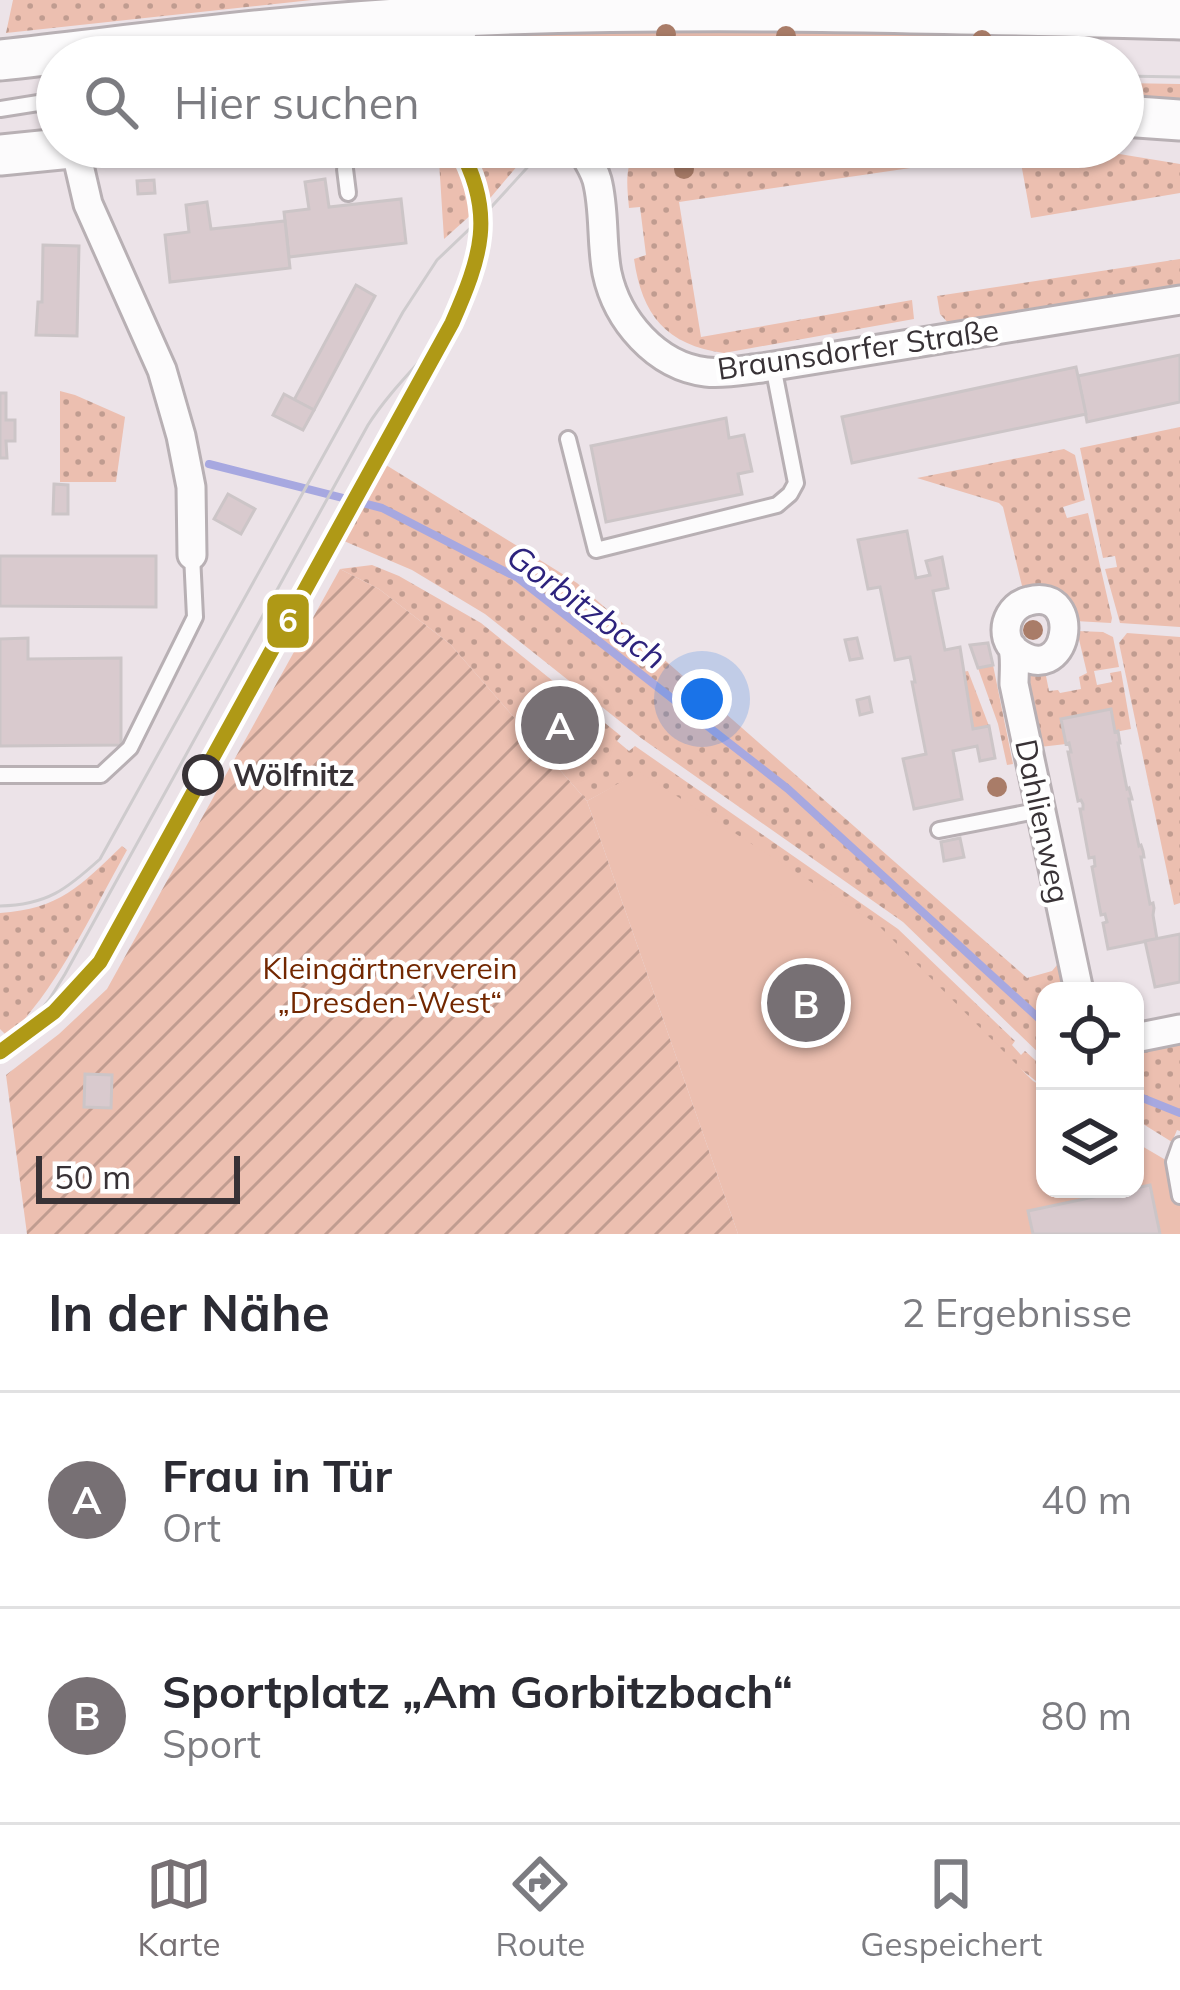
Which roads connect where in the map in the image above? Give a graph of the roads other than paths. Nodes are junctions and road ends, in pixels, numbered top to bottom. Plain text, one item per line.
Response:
1 (431, 8) edge
2 (556, 12) junction
3 (1180, 19) edge
4 (216, 36) edge
5 (456, 36) edge
6 (36, 56) edge
7 (0, 60) edge
8 (36, 103) edge
9 (1, 108) edge
10 (1144, 117) edge
11 (1180, 120) edge
12 (36, 151) edge
13 (0, 155) edge
14 (82, 168) edge
15 (592, 168) edge
16 (600, 168) edge
17 (345, 169) dead end
18 (597, 178) junction
19 (348, 193) dead end
20 (1180, 300) edge
21 (773, 366) junction
22 (568, 439) dead end
23 (193, 555) joint
24 (1014, 650) dead end
25 (0, 776) edge
26 (1041, 809) junction
27 (939, 830) dead end
28 (1076, 982) edge
29 (1180, 1029) edge
30 (1144, 1036) edge
31 (1180, 1145) edge
32 (1180, 1196) edge

1 - 2 main road
1 - 4 main road
2 - 3 main road
2 - 5 lane
6 - 7 main road
8 - 9 lane
10 - 11 main road
12 - 13 main road
14 - 23 street
15 - 18 street, Braunsdorfer Straße
16 - 18 street, Braunsdorfer Straße
17 - 19 lane
18 - 21 street, Braunsdorfer Straße
20 - 21 street, Braunsdorfer Straße
21 - 22 lane
23 - 25 lane
24 - 26 street, Dahlienweg
26 - 27 lane
26 - 28 street, Dahlienweg
29 - 30 street
31 - 32 lane

